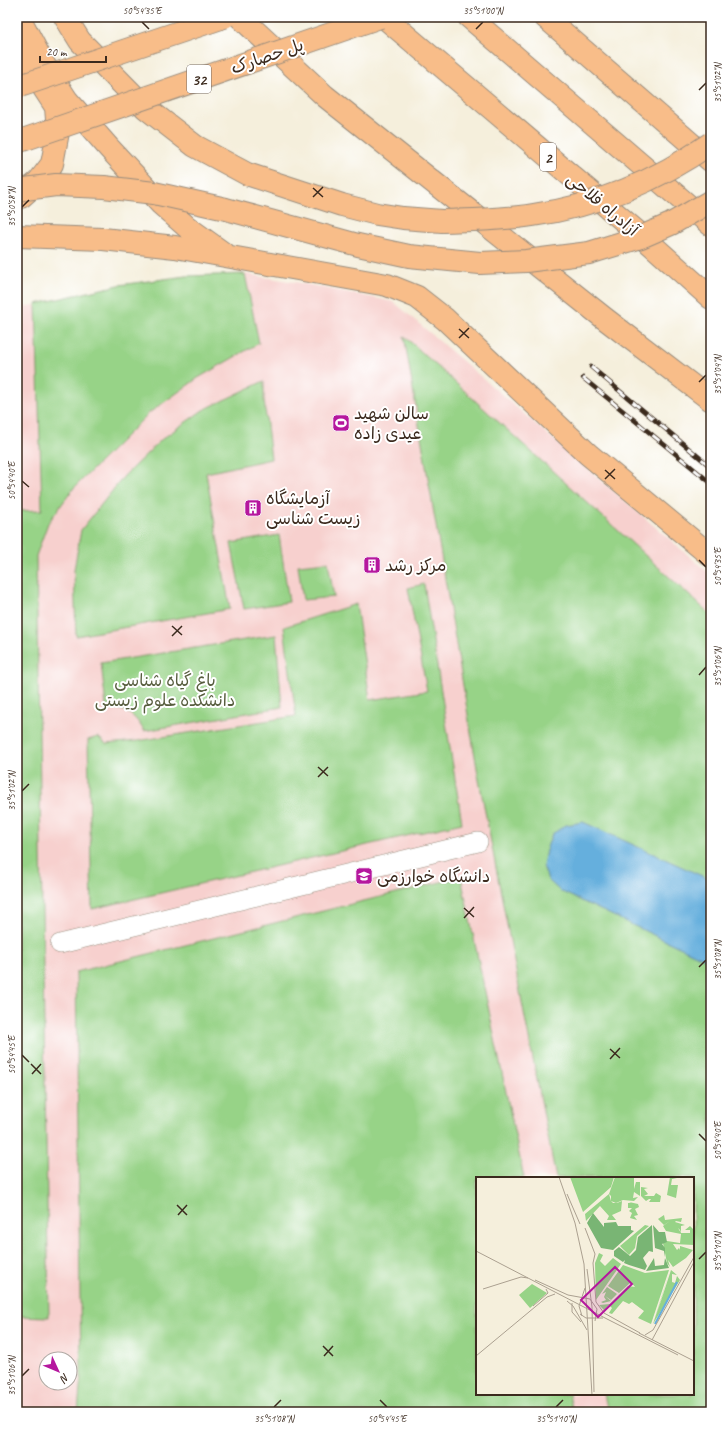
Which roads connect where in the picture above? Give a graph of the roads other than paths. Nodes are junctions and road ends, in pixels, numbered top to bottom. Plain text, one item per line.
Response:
1 (19, 17) edge
2 (65, 17) edge
3 (224, 17) edge
4 (240, 17) edge
5 (380, 17) edge
6 (384, 17) edge
7 (469, 17) edge
8 (544, 17) edge
9 (17, 56) edge
10 (17, 87) edge
11 (17, 142) edge
12 (711, 143) edge
13 (711, 161) edge
14 (17, 190) edge
15 (17, 200) edge
16 (711, 201) edge
17 (711, 225) edge
18 (17, 236) edge
19 (228, 256) junction
20 (711, 298) edge
21 (711, 400) edge
22 (711, 556) edge
23 (478, 842) dead end
24 (60, 944) dead end

1 - 19 main road
2 - 12 main road, bridge
3 - 10 main road, bridge
4 - 21 main road
5 - 11 main road, پل حصارک / 32, bridge
6 - 20 main road, آزادراه فلاحی / 2
7 - 17 main road
8 - 13 main road
9 - 15 main road
14 - 16 main road, bridge
18 - 19 main road
19 - 22 main road
23 - 24 street

